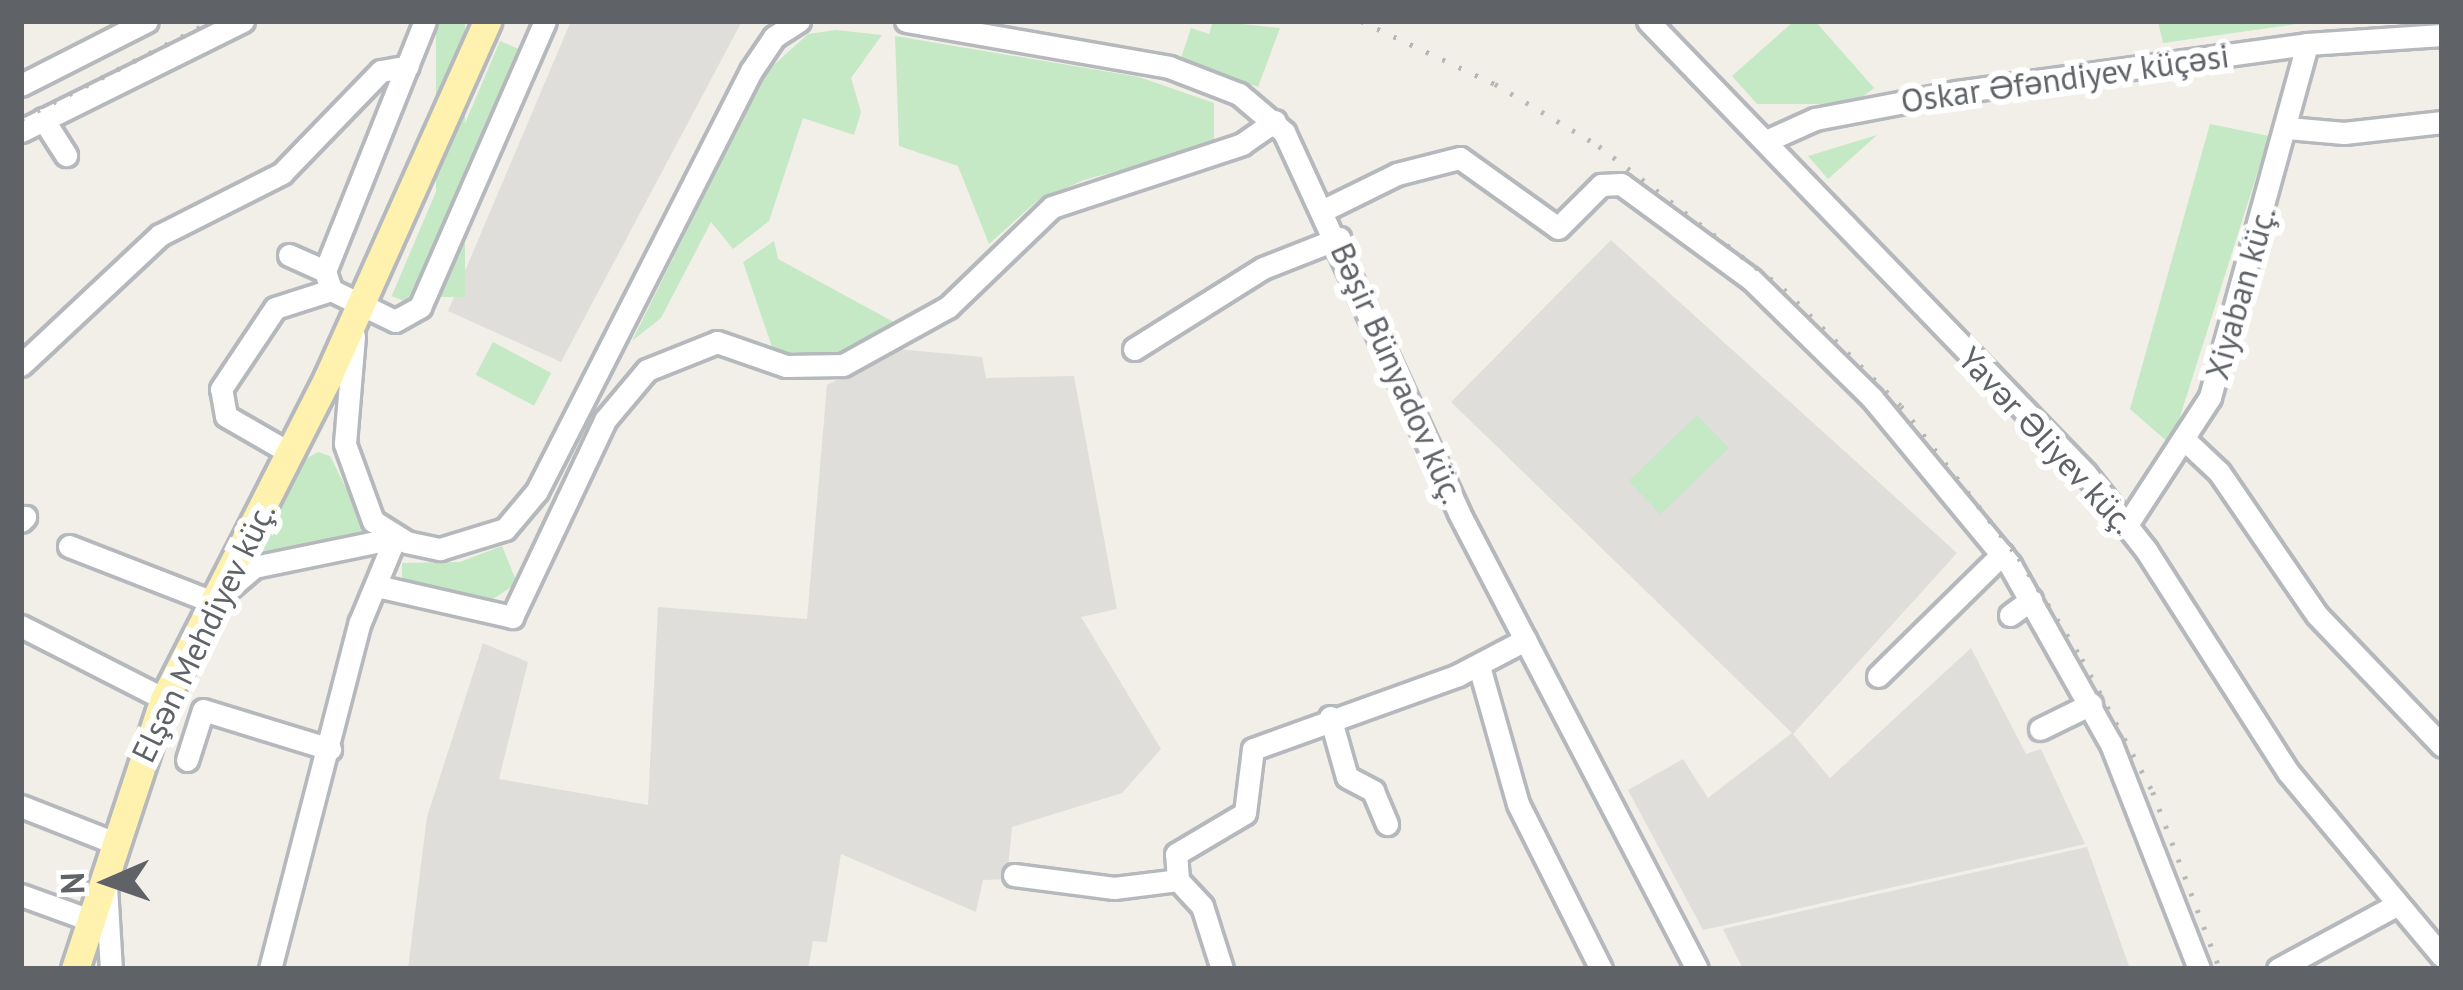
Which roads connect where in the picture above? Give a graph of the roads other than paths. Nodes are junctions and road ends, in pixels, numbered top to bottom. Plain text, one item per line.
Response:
1 (147, 21) edge
2 (243, 21) edge
3 (425, 21) edge
4 (487, 21) edge
5 (545, 21) edge
6 (799, 21) edge
7 (907, 21) edge
8 (1648, 21) edge
9 (2442, 35) edge
10 (2307, 44) junction
11 (408, 66) junction
12 (21, 85) edge
13 (43, 119) junction
14 (1274, 121) junction
15 (2442, 122) edge
16 (2288, 128) junction
17 (21, 131) edge
18 (1766, 141) junction
19 (66, 155) dead end
20 (1326, 209) junction
21 (1339, 238) junction
22 (289, 255) dead end
23 (328, 281) junction
24 (362, 307) junction
25 (1134, 349) dead end
26 (21, 364) edge
27 (2187, 442) junction
28 (290, 453) junction
29 (2128, 523) junction
30 (394, 538) junction
31 (69, 546) dead end
32 (2002, 554) junction
33 (377, 586) junction
34 (2031, 600) junction
35 (213, 602) junction
36 (2010, 615) dead end
37 (21, 626) edge
38 (1525, 640) junction
39 (1478, 666) junction
40 (1878, 676) dead end
41 (164, 699) junction
42 (2091, 704) junction
43 (1330, 717) junction
44 (2040, 729) dead end
45 (2442, 746) edge
46 (330, 749) junction
47 (187, 760) dead end
48 (21, 806) edge
49 (1387, 824) dead end
50 (115, 843) junction
51 (105, 872) junction
52 (1014, 875) dead end
53 (1178, 880) junction
54 (21, 896) edge
55 (2398, 904) junction
56 (90, 920) junction
57 (2439, 946) edge
58 (75, 969) edge
59 (112, 969) edge
60 (270, 969) edge
61 (1222, 969) edge
62 (1601, 969) edge
63 (1697, 969) edge
64 (2199, 969) edge
65 (2278, 969) edge

1 - 12 street
2 - 13 street
3 - 11 street
4 - 24 main road, Elşən Mehdiyev küç.
5 - 24 street
6 - 30 street
7 - 14 street, Bəşir Bünyadov küç.
8 - 18 street, Yavər Əliyev küç.
9 - 10 street, Oskar Əfəndiyev küçəsi
10 - 16 street, Xiyaban küç.
10 - 18 street, Oskar Əfəndiyev küçəsi
11 - 23 street
11 - 26 street
13 - 17 street
13 - 19 street
14 - 20 street, Bəşir Bünyadov küç.
14 - 33 street
15 - 16 street
16 - 27 street, Xiyaban küç.
18 - 29 street, Yavər Əliyev küç.
20 - 21 street, Bəşir Bünyadov küç.
20 - 32 street
21 - 25 street
21 - 38 street, Bəşir Bünyadov küç.
22 - 23 street
23 - 24 street
23 - 28 street
24 - 28 main road, Elşən Mehdiyev küç.
24 - 30 street
27 - 29 street, Xiyaban küç.
27 - 45 street
28 - 35 main road, Elşən Mehdiyev küç.
29 - 55 street, Yavər Əliyev küç.
30 - 33 street
30 - 35 street
31 - 35 street
32 - 34 street
32 - 40 street
33 - 46 street
34 - 36 street
34 - 42 street
35 - 41 main road, Elşən Mehdiyev küç.
37 - 41 street
38 - 39 street
38 - 63 street, Bəşir Bünyadov küç.
39 - 43 street
39 - 62 street
41 - 50 main road, Elşən Mehdiyev küç.
42 - 44 street
42 - 64 street
43 - 49 street
43 - 53 street
46 - 47 street
46 - 60 street
48 - 50 street
50 - 51 main road, Elşən Mehdiyev küç.
51 - 56 main road, Elşən Mehdiyev küç.
51 - 59 street
52 - 53 street
53 - 61 street
54 - 56 street
55 - 57 street, Yavər Əliyev küç.
55 - 65 street
56 - 58 main road, Elşən Mehdiyev küç.

